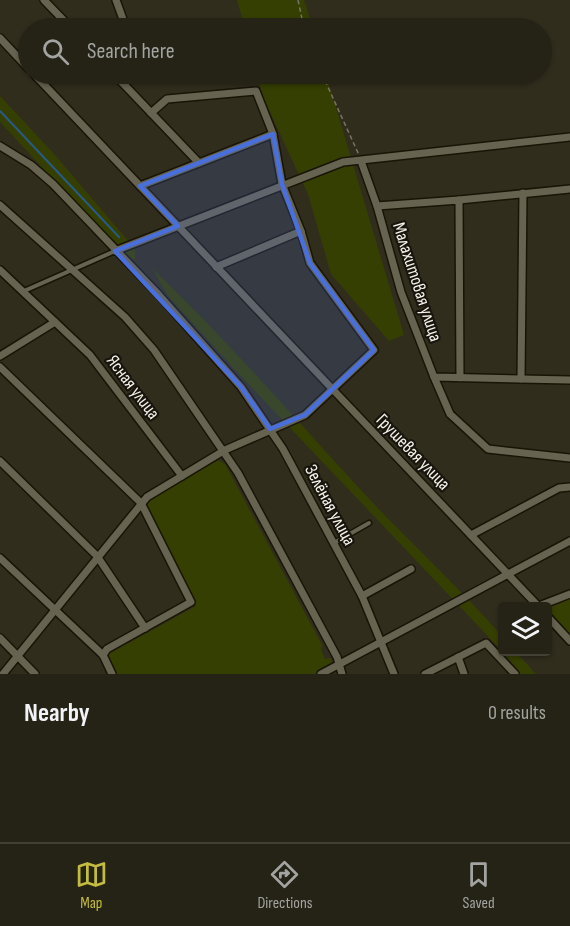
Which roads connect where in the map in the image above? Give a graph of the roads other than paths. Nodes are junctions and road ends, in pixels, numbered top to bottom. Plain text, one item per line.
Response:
1 (44, 0) edge
2 (116, 0) edge
3 (61, 18) edge
4 (123, 18) edge
5 (0, 38) edge
6 (18, 57) edge
7 (43, 84) edge
8 (124, 84) edge
9 (152, 113) junction
10 (273, 134) junction
11 (570, 137) edge
12 (0, 146) edge
13 (362, 161) junction
14 (199, 163) junction
15 (282, 184) junction
16 (140, 186) junction
17 (570, 189) edge
18 (523, 193) junction
19 (459, 200) junction
20 (0, 205) edge
21 (377, 206) junction
22 (178, 226) junction
23 (301, 231) junction
24 (116, 251) junction
25 (216, 267) junction
26 (0, 270) edge
27 (75, 271) junction
28 (24, 291) junction
29 (55, 322) junction
30 (0, 356) edge
31 (0, 367) edge
32 (434, 377) junction
33 (460, 378) junction
34 (521, 379) junction
35 (570, 380) edge
36 (333, 390) junction
37 (270, 429) junction
38 (225, 450) junction
39 (570, 458) edge
40 (0, 461) edge
41 (182, 476) junction
42 (570, 487) edge
43 (141, 503) junction
44 (369, 523) dead end
45 (471, 535) junction
46 (570, 541) edge
47 (333, 543) junction
48 (97, 556) junction
49 (0, 558) edge
50 (411, 569) dead end
51 (509, 574) junction
52 (570, 594) edge
53 (362, 596) junction
54 (534, 602) edge
55 (549, 602) edge
56 (54, 610) junction
57 (552, 621) edge
58 (145, 627) junction
59 (0, 638) edge
60 (381, 640) junction
61 (570, 641) edge
62 (18, 655) junction
63 (103, 655) junction
64 (458, 657) junction
65 (339, 664) junction
66 (3, 674) edge
67 (35, 674) edge
68 (112, 674) edge
69 (321, 674) edge
70 (342, 674) edge
71 (394, 674) edge
72 (425, 674) edge
73 (464, 674) edge
74 (515, 674) edge

1 - 3 street
2 - 4 street
5 - 6 street
7 - 16 street, Грушевая улица
8 - 9 street
9 - 10 street
9 - 14 street
10 - 14 street
10 - 15 street
11 - 13 street
12 - 24 street, Зелёная улица
13 - 15 street
13 - 21 street
14 - 16 street
15 - 22 street
15 - 23 street
16 - 22 street, Грушевая улица
17 - 18 street, Малахитовая улица
18 - 19 street, Малахитовая улица
18 - 34 street
19 - 21 street, Малахитовая улица
19 - 33 street, Малахитовая улица
20 - 27 street
21 - 32 street, Малахитовая улица
22 - 24 street
22 - 25 street, Грушевая улица
23 - 25 street
23 - 36 street
24 - 27 lane
24 - 37 street, Зелёная улица
25 - 36 street, Грушевая улица
26 - 28 street, Ясная улица
27 - 28 lane
27 - 38 street
28 - 29 street, Ясная улица
29 - 30 street
29 - 41 street, Ясная улица
31 - 43 street
32 - 33 street
32 - 39 street, Малахитовая улица
33 - 34 street
34 - 35 street
36 - 37 street
36 - 45 street, Грушевая улица
37 - 38 street
37 - 47 street, Зелёная улица
38 - 41 street
38 - 65 street
40 - 48 street
41 - 43 street
42 - 45 street
43 - 48 street
43 - 58 street
44 - 47 lane
45 - 51 street, Грушевая улица
46 - 51 street
47 - 53 street, Зелёная улица
48 - 56 street
48 - 58 street
49 - 56 street
50 - 53 street
51 - 54 street, Грушевая улица
51 - 60 street
52 - 55 street
53 - 60 street, Зелёная улица
56 - 62 street
56 - 63 street
57 - 61 street
58 - 63 street
59 - 62 street
60 - 65 street
60 - 71 street, Зелёная улица
62 - 66 street
62 - 67 street
63 - 68 street
64 - 72 street
64 - 73 street
64 - 74 street
65 - 69 street
65 - 70 street

